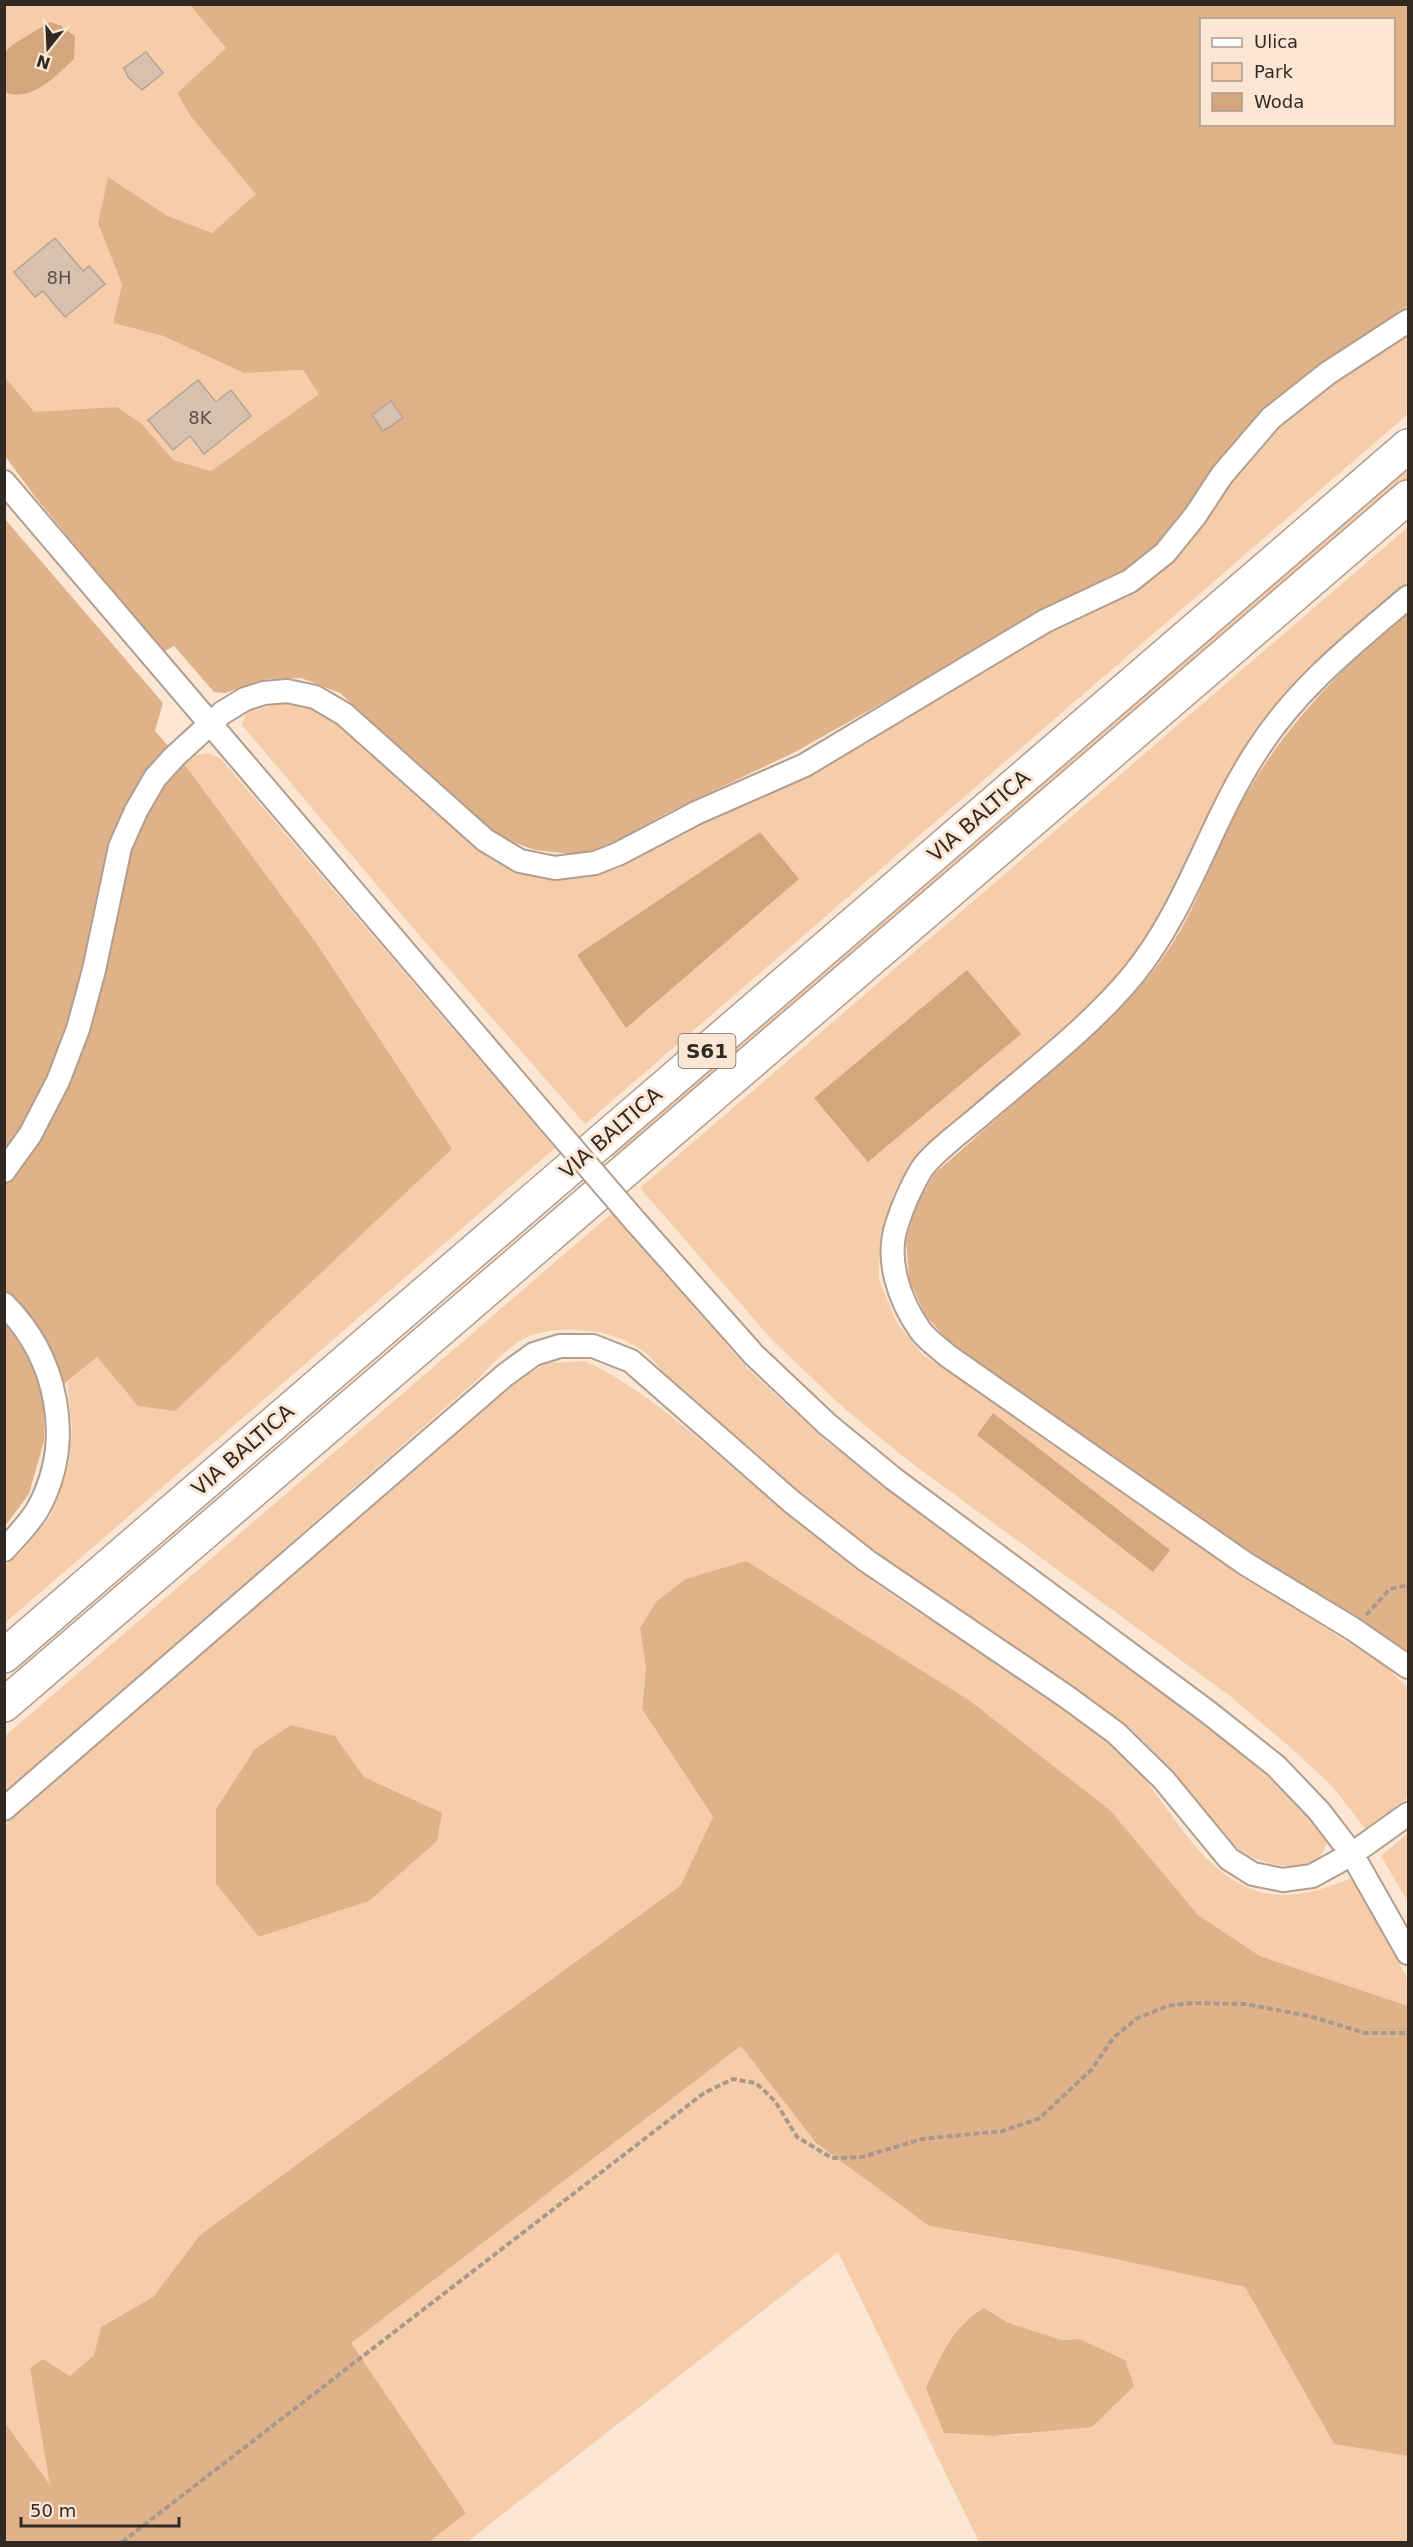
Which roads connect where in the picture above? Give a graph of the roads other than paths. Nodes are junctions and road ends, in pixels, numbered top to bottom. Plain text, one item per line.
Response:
1 (1408, 321) edge
2 (1408, 446) edge
3 (4, 482) edge
4 (1408, 497) edge
5 (1408, 597) edge
6 (210, 724) junction
7 (4, 1172) edge
8 (4, 1304) edge
9 (4, 1550) edge
10 (4, 1656) edge
11 (1408, 1667) edge
12 (4, 1705) edge
13 (4, 1809) edge
14 (1408, 1814) edge
15 (1352, 1854) junction
16 (1408, 1953) edge

1 - 6 street
2 - 10 highway, VIA BALTICA / S61
3 - 6 street
4 - 12 highway, VIA BALTICA / S61
5 - 11 street
6 - 7 street
6 - 15 street, bridge
8 - 9 street
13 - 15 street
14 - 15 street
15 - 16 street

